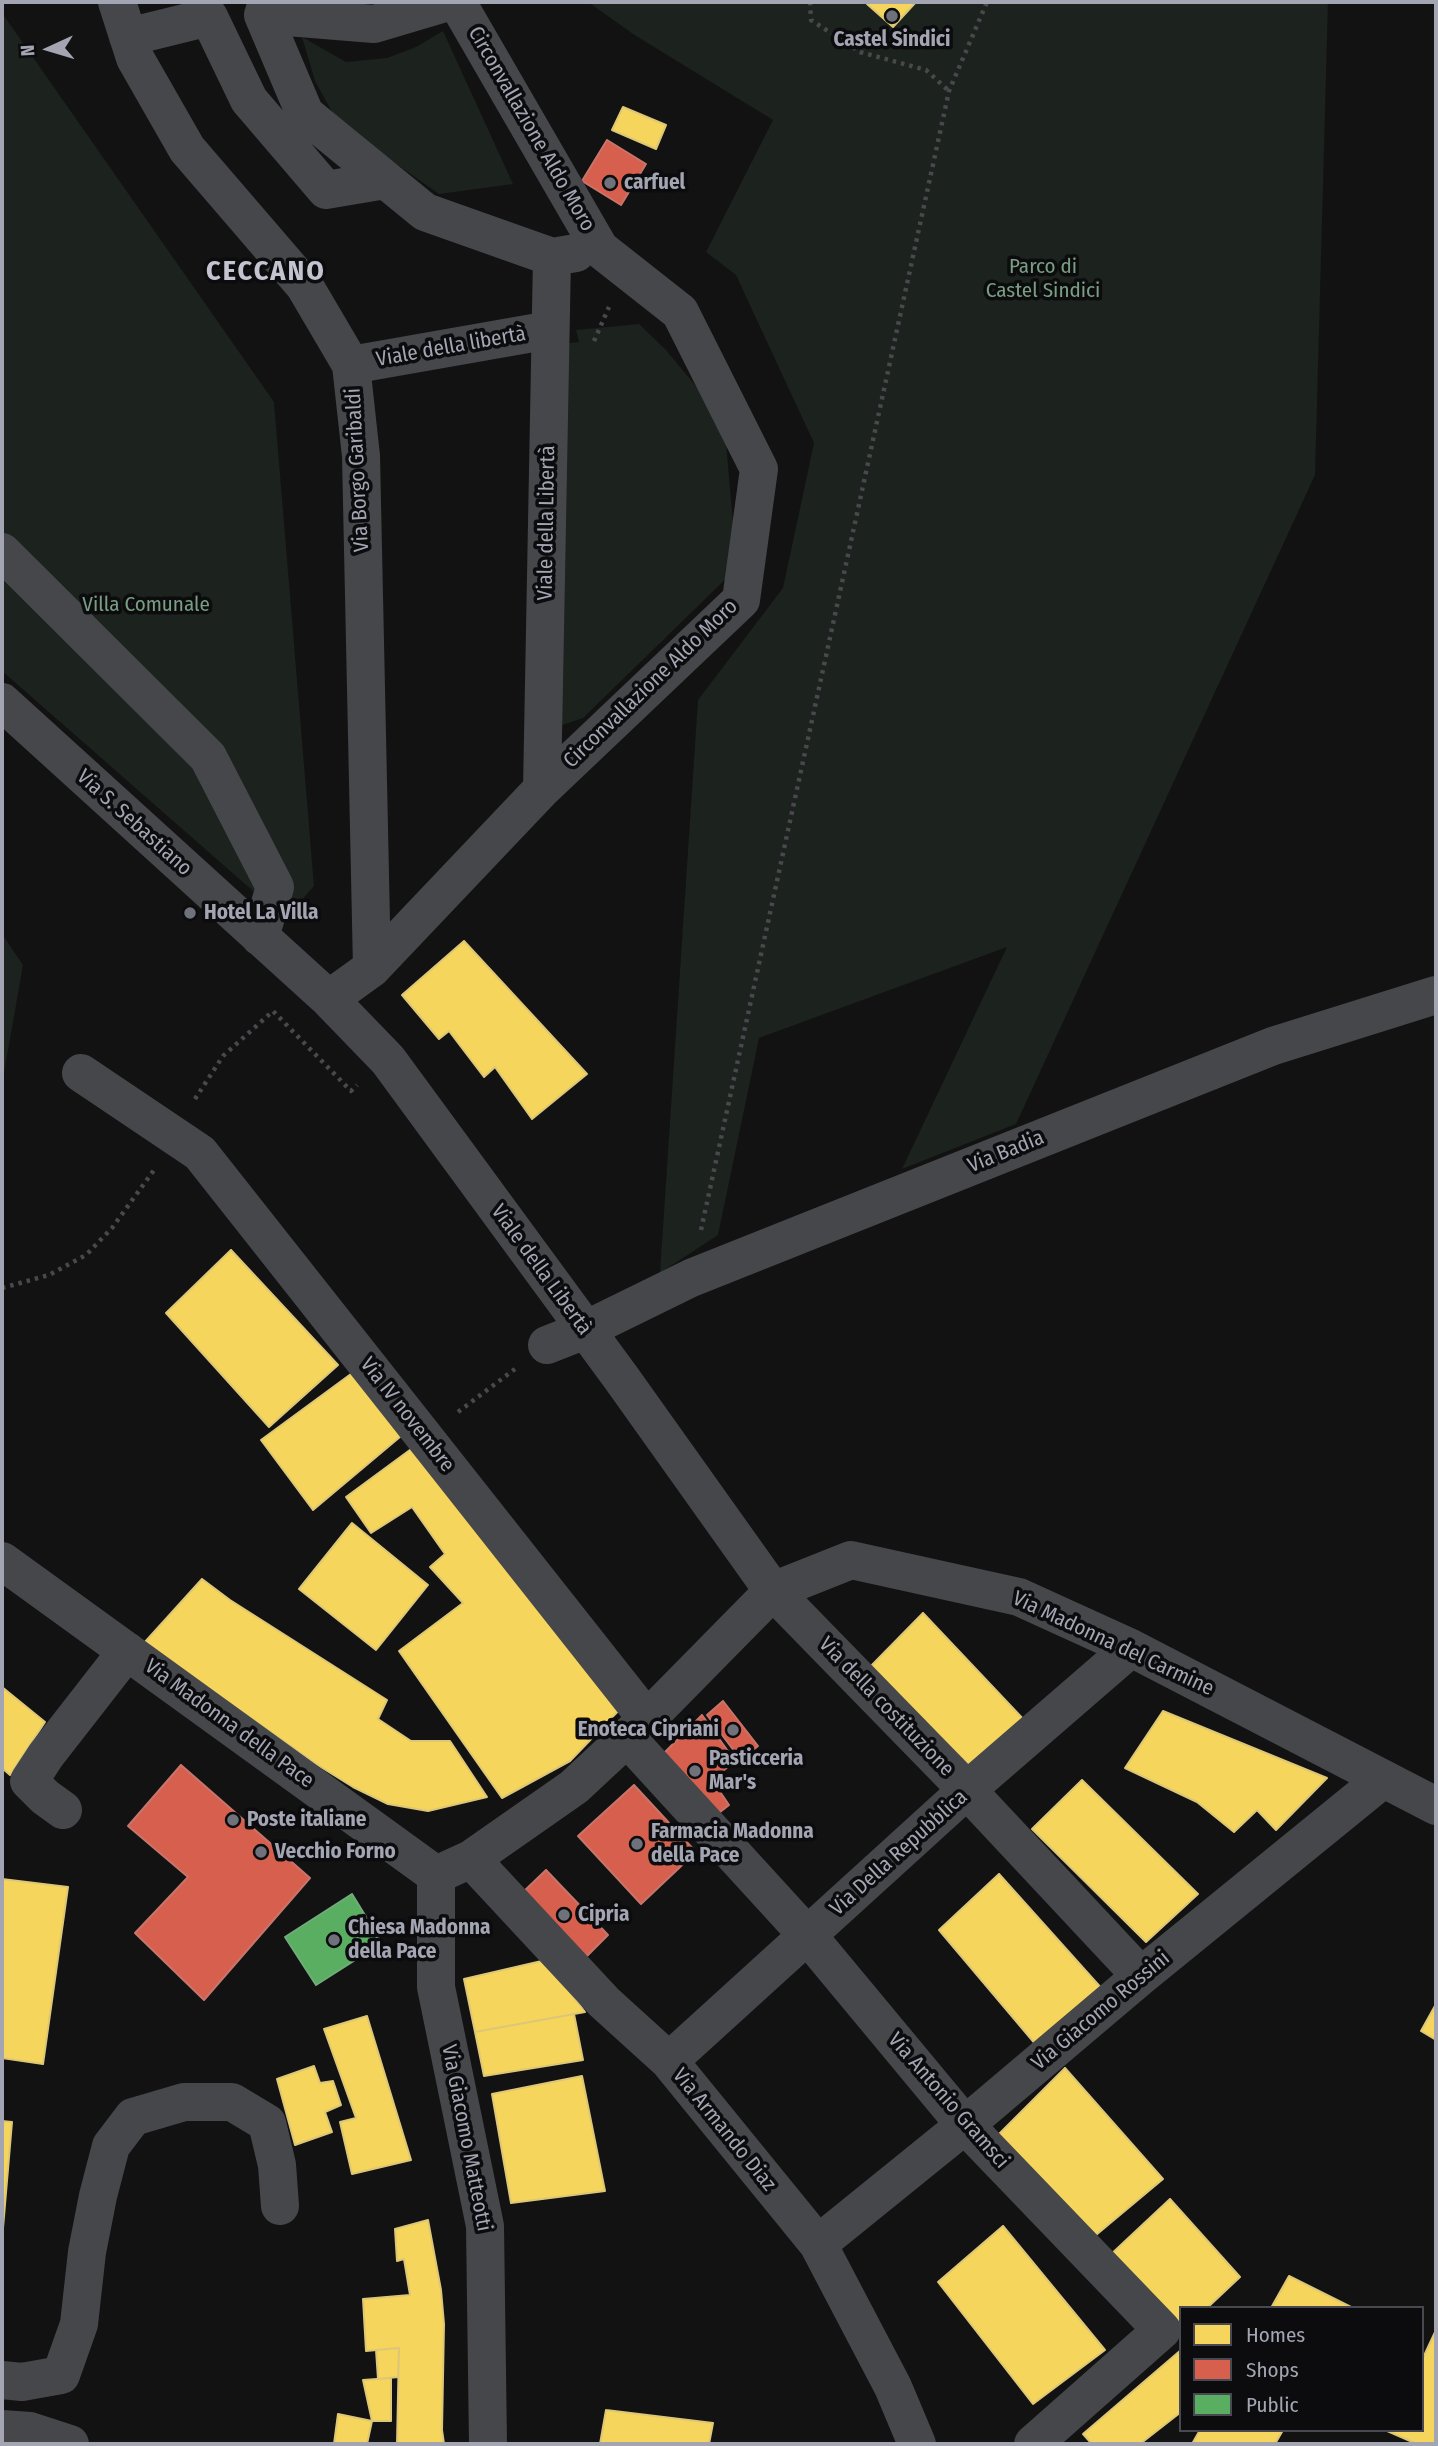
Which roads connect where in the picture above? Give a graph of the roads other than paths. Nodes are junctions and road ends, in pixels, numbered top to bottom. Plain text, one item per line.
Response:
1 (448, 2) edge
2 (457, 2) edge
3 (265, 8) edge
4 (123, 20) edge
5 (385, 180) junction
6 (600, 249) junction
7 (552, 257) junction
8 (550, 330) junction
9 (351, 365) junction
10 (2, 552) edge
11 (2, 702) edge
12 (542, 789) junction
13 (260, 937) junction
14 (372, 968) junction
15 (1436, 995) edge
16 (329, 999) junction
17 (81, 1073) dead end
18 (584, 1330) junction
19 (547, 1345) road end
20 (2, 1560) edge
21 (773, 1591) junction
22 (1131, 1648) junction
23 (127, 1651) junction
24 (637, 1728) junction
25 (1383, 1779) junction
26 (967, 1790) junction
27 (1436, 1806) edge
28 (63, 1810) dead end
29 (471, 1859) junction
30 (436, 1875) junction
31 (808, 1936) junction
32 (1141, 1976) junction
33 (669, 2062) junction
34 (965, 2125) junction
35 (280, 2206) dead end
36 (818, 2244) junction
37 (2, 2380) edge
38 (2, 2429) edge
39 (69, 2444) edge
40 (488, 2444) edge
41 (917, 2444) edge
42 (1033, 2444) edge

1 - 3 street
2 - 6 street, Circonvallazione Aldo Moro
3 - 5 street
4 - 5 street
4 - 9 street, Via Borgo Garibaldi
5 - 7 street
6 - 7 street
6 - 12 street, Circonvallazione Aldo Moro
7 - 8 street, Viale della Libertà
8 - 9 street, Viale della libertà
8 - 12 street, Viale della Libertà
9 - 14 street, Via Borgo Garibaldi
10 - 13 street
11 - 13 street, Via S. Sebastiano
12 - 14 street, Circonvallazione Aldo Moro
13 - 16 street, Via S. Sebastiano
14 - 16 street
15 - 18 street, Via Badia
16 - 18 street, Viale della Libertà
17 - 24 street, Via IV novembre
18 - 19 street, Via Badia
18 - 21 street, Viale della Libertà
20 - 23 street, Via Madonna della Pace
21 - 22 street, Via Madonna del Carmine
21 - 24 street
21 - 26 street, Via della costituzione
22 - 25 street, Via Madonna del Carmine
22 - 26 street, Via Della Repubblica
23 - 28 street
23 - 30 street, Via Madonna della Pace
24 - 29 street
24 - 31 street, Via Antonio Gramsci
25 - 27 street, Via Madonna del Carmine
25 - 32 street, Via Giacomo Rossini
26 - 31 street, Via Della Repubblica
26 - 32 street, Via della costituzione
29 - 30 street
29 - 33 street, Via Armando Diaz
30 - 40 street, Via Giacomo Matteotti
31 - 33 street, Via Della Repubblica
31 - 34 street, Via Antonio Gramsci
32 - 34 street, Via Giacomo Rossini
33 - 36 street, Via Armando Diaz
34 - 36 street, Via Giacomo Rossini
34 - 42 street, Via Antonio Gramsci
35 - 37 street
36 - 41 street, Via Armando Diaz
38 - 39 street

